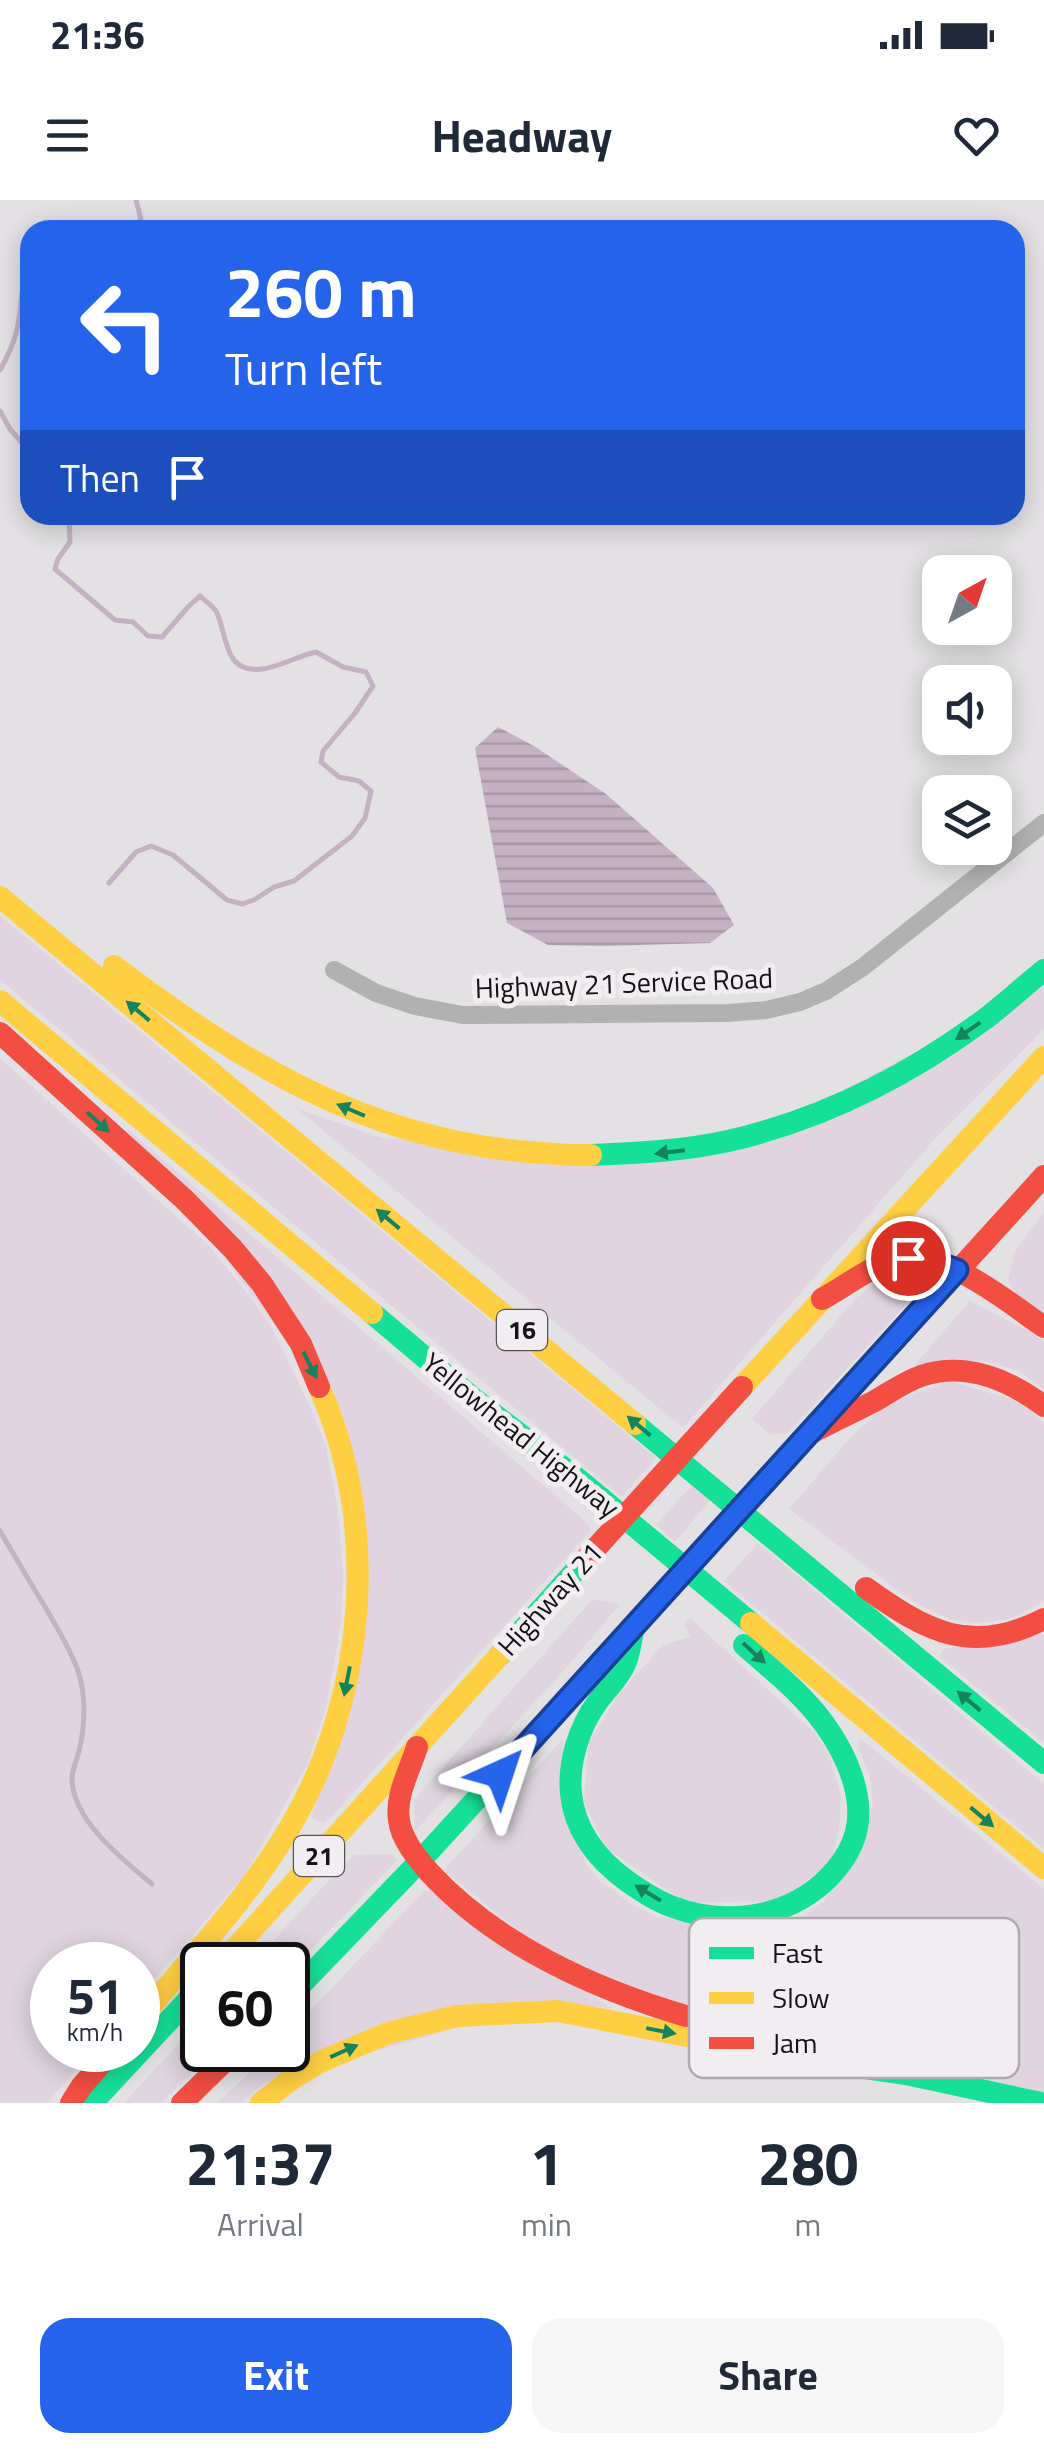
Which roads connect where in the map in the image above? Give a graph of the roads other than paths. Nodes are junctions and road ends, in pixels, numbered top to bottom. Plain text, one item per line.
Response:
1 (1044, 822) edge
2 (0, 877) edge
3 (0, 897) edge
4 (334, 970) dead end
5 (1044, 970) edge
6 (0, 1001) edge
7 (0, 1033) edge
8 (1044, 1057) edge
9 (1044, 1176) edge
10 (957, 1270) junction
11 (822, 1299) junction
12 (1044, 1326) edge
13 (474, 1400) junction
14 (1044, 1406) edge
15 (811, 1432) junction
16 (772, 1536) junction
17 (1044, 1619) edge
18 (639, 1621) junction
19 (417, 1746) junction
20 (1044, 1763) edge
21 (420, 1861) junction
22 (1044, 1868) edge
23 (241, 1942) edge
24 (310, 1975) edge
25 (160, 1994) edge
26 (180, 2009) edge
27 (689, 2017) edge
28 (689, 2037) edge
29 (95, 2072) edge
30 (214, 2072) edge
31 (925, 2078) edge
32 (71, 2103) edge
33 (92, 2103) edge
34 (182, 2103) edge
35 (262, 2103) edge
36 (1041, 2103) edge

1 - 4 street, Highway 21 Service Road
5 -> 2 main road
16 -> 3 main road, 16
6 - 13 main road, Yellowhead Highway
7 -> 25 main road
8 - 11 main road, Highway 21 / 21
9 - 10 main road
10 - 11 main road
10 - 12 main road
10 - 15 main road
11 - 19 main road, Highway 21 / 21, bridge
13 -> 18 main road
13 -> 22 main road, Yellowhead Highway
14 - 15 main road
15 - 18 main road, bridge
16 - 17 main road
20 -> 16 main road, 16
18 - 21 main road
19 - 21 main road
19 - 23 main road, Highway 21 / 21
21 - 24 main road
21 - 27 main road
26 - 33 main road
35 -> 28 main road
29 - 32 main road
30 - 34 main road
31 - 36 main road

